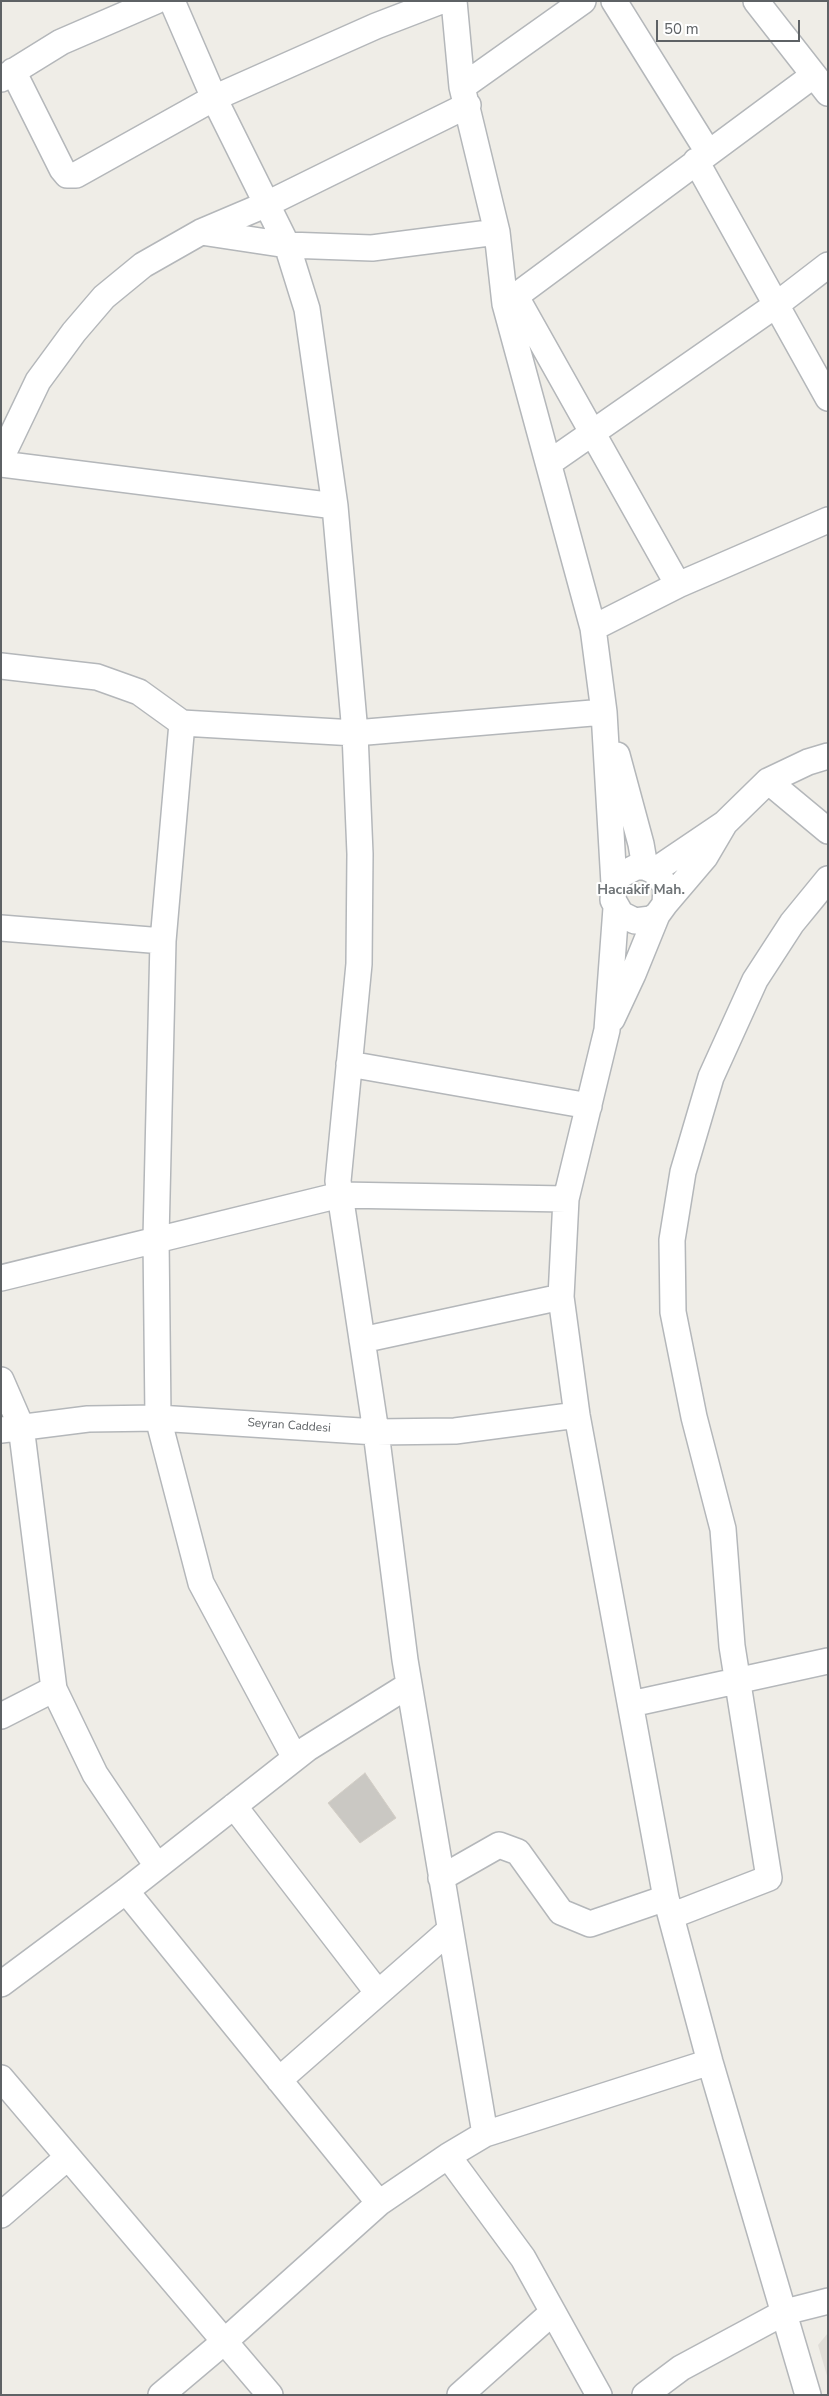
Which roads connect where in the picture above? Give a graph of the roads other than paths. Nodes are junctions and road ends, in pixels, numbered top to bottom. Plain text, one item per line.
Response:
1 (156, 1) edge
2 (172, 1) edge
3 (441, 1) edge
4 (454, 1) edge
5 (583, 1) edge
6 (614, 1) edge
7 (756, 1) edge
8 (7, 75) edge
9 (821, 84) edge
10 (465, 96) junction
11 (214, 98) junction
12 (702, 157) junction
13 (267, 204) junction
14 (201, 232) junction
15 (497, 232) junction
16 (286, 245) junction
17 (828, 265) edge
18 (510, 299) junction
19 (776, 305) junction
20 (828, 398) edge
21 (592, 433) junction
22 (1, 458) edge
23 (549, 463) junction
24 (1, 464) edge
25 (335, 506) junction
26 (827, 522) edge
27 (678, 585) junction
28 (593, 628) junction
29 (1, 666) edge
30 (604, 712) junction
31 (182, 723) junction
32 (355, 733) junction
33 (828, 756) edge
34 (768, 781) junction
35 (726, 823) junction
36 (828, 831) edge
37 (650, 869) junction
38 (828, 879) edge
39 (615, 896) junction
40 (661, 910) junction
41 (1, 928) edge
42 (163, 940) junction
43 (607, 1030) junction
44 (349, 1064) junction
45 (588, 1106) junction
46 (340, 1195) junction
47 (566, 1199) junction
48 (156, 1238) junction
49 (1, 1278) edge
50 (561, 1297) junction
51 (362, 1340) junction
52 (1, 1380) edge
53 (577, 1415) junction
54 (158, 1418) junction
55 (11, 1428) edge
56 (376, 1432) junction
57 (828, 1661) edge
58 (738, 1680) junction
59 (409, 1685) junction
60 (54, 1688) junction
61 (631, 1704) junction
62 (1, 1716) edge
63 (296, 1758) junction
64 (234, 1806) junction
65 (157, 1866) junction
66 (441, 1878) junction
67 (126, 1891) junction
68 (668, 1907) junction
69 (450, 1930) junction
70 (1, 1984) edge
71 (378, 1993) junction
72 (710, 2062) junction
73 (1, 2078) edge
74 (279, 2080) junction
75 (485, 2134) junction
76 (448, 2156) junction
77 (68, 2157) junction
78 (379, 2203) junction
79 (1, 2215) edge
80 (828, 2301) edge
81 (553, 2312) junction
82 (784, 2312) junction
83 (225, 2341) junction
84 (161, 2395) edge
85 (270, 2395) edge
86 (460, 2395) edge
87 (599, 2395) edge
88 (645, 2395) edge
89 (808, 2395) edge

1 - 8 street
2 - 11 street
3 - 11 street
4 - 10 street
5 - 10 street
6 - 12 street
7 - 9 street
8 - 11 street
9 - 12 street
10 - 13 street
10 - 15 street
11 - 13 street
12 - 18 street
12 - 19 street
13 - 14 street
13 - 16 street
14 - 16 street
14 - 22 street
15 - 16 street
15 - 18 street
16 - 25 street
17 - 19 street
18 - 21 street
18 - 23 street
19 - 20 street
19 - 21 street
21 - 23 street
21 - 27 street
23 - 28 street
24 - 25 street
25 - 32 street
26 - 27 street
27 - 28 street
28 - 30 street
29 - 31 street
30 - 32 street
30 - 37 street
30 - 39 street
31 - 32 street
31 - 42 street
32 - 44 street
33 - 34 street
34 - 35 street
34 - 36 street
35 - 37 street
35 - 40 street
37 - 39 street
37 - 40 street
38 - 58 street
39 - 40 street
39 - 43 street
40 - 43 street
41 - 42 street
42 - 48 street
43 - 45 street
44 - 45 street
44 - 46 street
45 - 47 street
46 - 47 street
46 - 48 street
46 - 51 street
47 - 50 street
48 - 49 street
48 - 54 street
50 - 51 street
50 - 53 street
51 - 56 street
52 - 55 street
53 - 56 street, Seyran Caddesi
53 - 61 street
54 - 55 street, Seyran Caddesi
54 - 56 street, Seyran Caddesi
54 - 63 street
55 - 60 street
56 - 59 street
57 - 58 street
58 - 61 street
58 - 68 street
59 - 63 street
59 - 66 street
60 - 62 street
60 - 65 street
61 - 68 street
63 - 64 street
64 - 65 street
64 - 71 street
65 - 67 street
66 - 68 street
66 - 69 street
67 - 70 street
67 - 74 street
68 - 72 street
69 - 71 street
69 - 75 street
71 - 74 street
72 - 75 street
72 - 82 street
73 - 77 street
74 - 78 street
75 - 76 street
76 - 78 street
76 - 81 street
77 - 79 street
77 - 83 street
78 - 83 street
80 - 82 street
81 - 86 street
81 - 87 street
82 - 88 street
82 - 89 street
83 - 84 street
83 - 85 street

